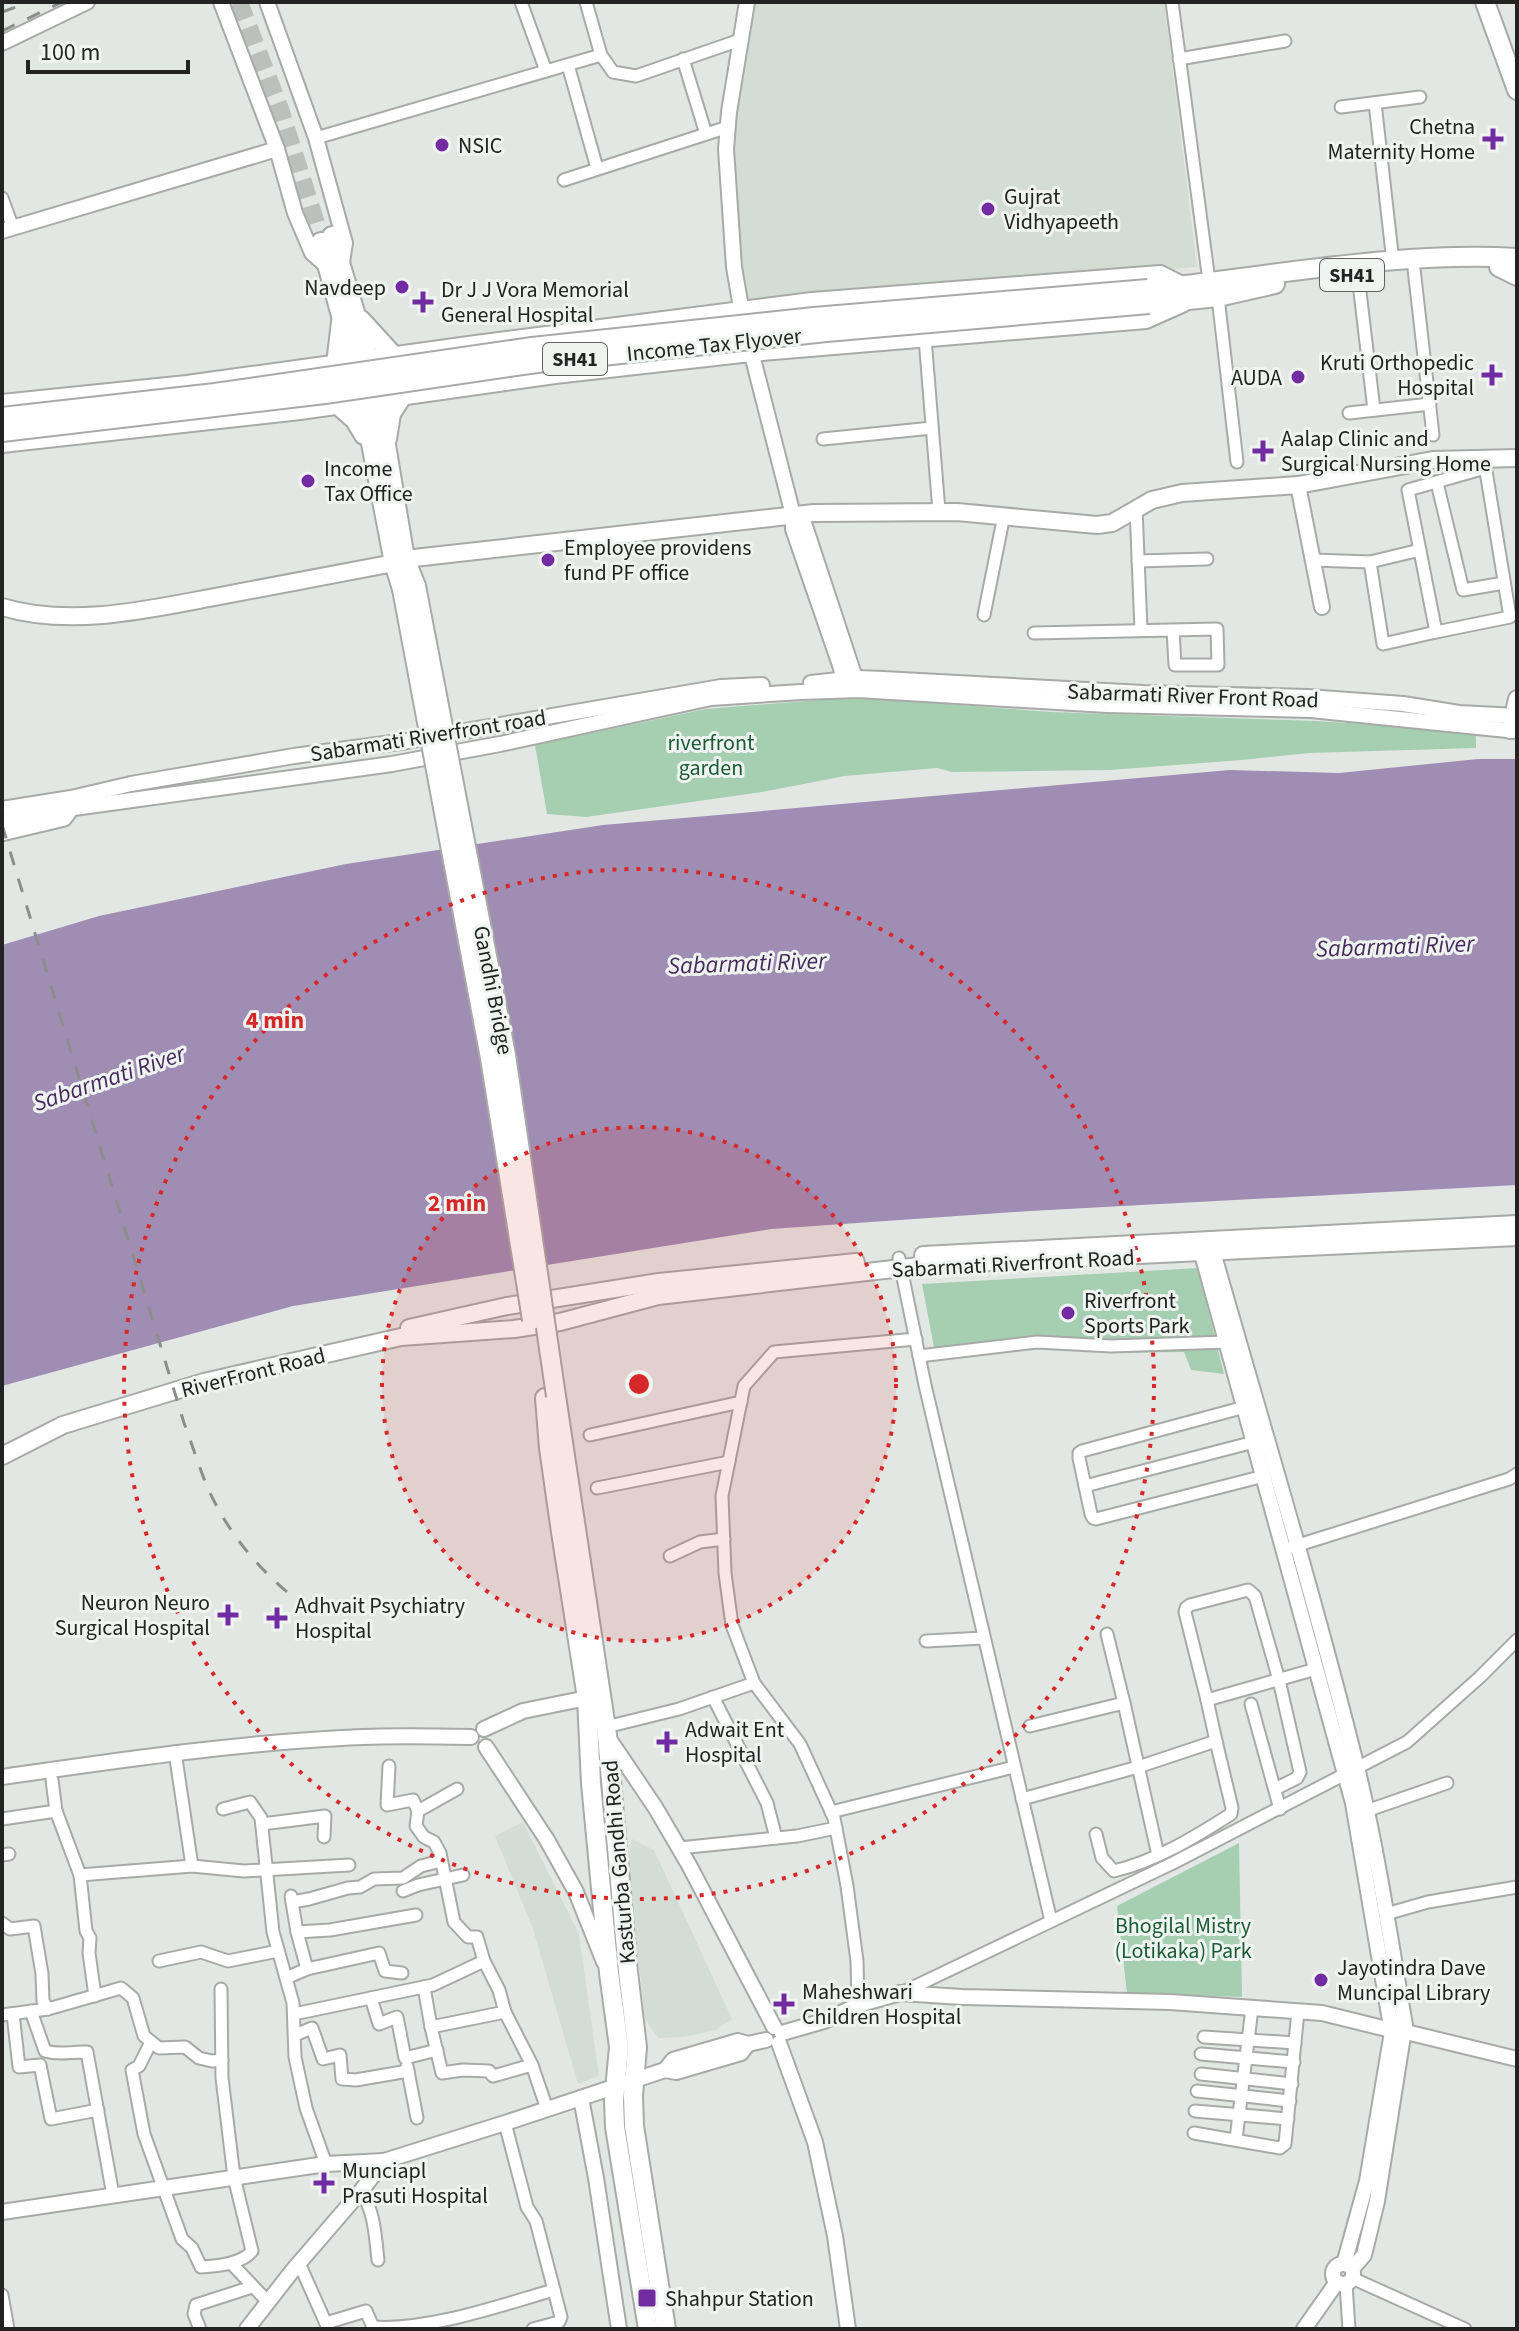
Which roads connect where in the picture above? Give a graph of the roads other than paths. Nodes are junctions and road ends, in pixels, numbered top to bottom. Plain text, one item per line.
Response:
1 (87, 2) edge
2 (221, 2) edge
3 (267, 2) edge
4 (521, 2) edge
5 (586, 2) edge
6 (1172, 2) edge
7 (1485, 2) edge
8 (1495, 2) edge
9 (746, 3) edge
10 (740, 40) junction
11 (1285, 41) dead end
12 (2, 43) edge
13 (601, 55) junction
14 (683, 59) junction
15 (1179, 59) junction
16 (1517, 60) edge
17 (568, 65) junction
18 (546, 71) junction
19 (1517, 90) edge
20 (1420, 97) dead end
21 (1375, 103) junction
22 (1341, 107) dead end
23 (728, 127) junction
24 (706, 134) junction
25 (316, 138) junction
26 (277, 149) junction
27 (597, 168) junction
28 (564, 180) dead end
29 (2, 198) edge
30 (8, 230) edge
31 (326, 238) tunnel mouth
32 (1393, 262) junction
33 (1513, 264) edge
34 (335, 267) junction
35 (1414, 269) junction
36 (1358, 275) junction
37 (1213, 289) junction
38 (1187, 293) junction
39 (1149, 297) junction
40 (740, 310) junction
41 (348, 312) junction
42 (925, 338) junction
43 (751, 353) junction
44 (393, 355) junction
45 (362, 360) junction
46 (335, 364) junction
47 (369, 392) junction
48 (403, 397) junction
49 (2, 403) edge
50 (1430, 404) junction
51 (339, 406) junction
52 (1374, 410) junction
53 (1349, 413) dead end
54 (2, 417) edge
55 (932, 428) junction
56 (2, 432) edge
57 (1433, 435) dead end
58 (823, 439) dead end
59 (2, 444) edge
60 (379, 450) junction
61 (1517, 458) edge
62 (1237, 462) dead end
63 (1485, 463) junction
64 (1437, 483) junction
65 (1298, 485) junction
66 (1136, 508) junction
67 (939, 511) junction
68 (793, 515) junction
69 (1004, 515) junction
70 (1420, 550) junction
71 (1207, 559) dead end
72 (1313, 560) junction
73 (399, 561) junction
74 (1138, 561) junction
75 (1370, 562) junction
76 (1504, 583) junction
77 (2, 607) edge
78 (1322, 607) dead end
79 (984, 615) dead end
80 (1141, 630) junction
81 (1173, 630) junction
82 (1436, 632) junction
83 (1034, 633) dead end
84 (850, 684) junction
85 (1517, 699) edge
86 (1514, 723) edge
87 (74, 808) junction
88 (2, 809) edge
89 (2, 823) edge
90 (2, 835) edge
91 (1517, 1224) edge
92 (1517, 1237) edge
93 (1206, 1246) junction
94 (899, 1263) junction
95 (507, 1306) joint
96 (514, 1329) joint
97 (916, 1339) junction
98 (1227, 1342) junction
99 (919, 1356) junction
100 (550, 1397) junction
101 (741, 1402) junction
102 (1245, 1407) junction
103 (590, 1435) dead end
104 (1254, 1442) junction
105 (2, 1448) edge
106 (2, 1456) edge
107 (729, 1462) junction
108 (1517, 1474) edge
109 (1264, 1476) junction
110 (1085, 1486) junction
111 (597, 1488) dead end
112 (724, 1539) junction
113 (1290, 1548) junction
114 (670, 1556) dead end
115 (1107, 1634) dead end
116 (984, 1638) junction
117 (1517, 1640) edge
118 (926, 1641) dead end
119 (1316, 1669) junction
120 (1279, 1680) junction
121 (754, 1683) junction
122 (713, 1697) junction
123 (587, 1698) junction
124 (1207, 1700) junction
125 (1124, 1703) junction
126 (1251, 1704) dead end
127 (1030, 1726) dead end
128 (477, 1733) junction
129 (607, 1739) junction
130 (1216, 1741) junction
131 (175, 1752) junction
132 (389, 1766) dead end
133 (1014, 1767) junction
134 (1138, 1767) junction
135 (1351, 1771) junction
136 (2, 1777) edge
137 (52, 1780) dead end
138 (1447, 1783) dead end
139 (457, 1789) dead end
140 (1275, 1789) junction
141 (1022, 1799) junction
142 (223, 1809) dead end
143 (1280, 1809) junction
144 (56, 1811) junction
145 (418, 1811) junction
146 (1366, 1811) junction
147 (831, 1812) junction
148 (2, 1819) edge
149 (262, 1824) junction
150 (836, 1828) junction
151 (1096, 1834) dead end
152 (324, 1837) dead end
153 (776, 1838) junction
154 (679, 1848) junction
155 (1158, 1855) junction
156 (441, 1861) junction
157 (349, 1865) dead end
158 (192, 1866) junction
159 (266, 1869) junction
160 (80, 1875) junction
161 (463, 1875) dead end
162 (446, 1880) junction
163 (1517, 1887) edge
164 (403, 1891) dead end
165 (576, 1892) junction
166 (613, 1914) junction
167 (1386, 1914) junction
168 (416, 1915) dead end
169 (1051, 1921) junction
170 (2, 1923) edge
171 (297, 1932) junction
172 (278, 1951) junction
173 (159, 1961) dead end
174 (484, 1961) junction
175 (307, 1969) junction
176 (402, 1973) dead end
177 (609, 1973) junction
178 (286, 1978) junction
179 (424, 1987) junction
180 (221, 1989) dead end
181 (900, 1993) junction
182 (95, 1996) junction
183 (371, 1998) junction
184 (858, 2005) junction
185 (1252, 2008) junction
186 (48, 2009) junction
187 (31, 2011) junction
188 (1298, 2011) junction
189 (505, 2012) junction
190 (294, 2014) junction
191 (7, 2015) edge
192 (431, 2027) junction
193 (1398, 2030) junction
194 (295, 2035) junction
195 (773, 2036) junction
196 (1204, 2037) dead end
197 (1248, 2040) junction
198 (151, 2042) junction
199 (1295, 2043) junction
200 (437, 2050) junction
201 (1201, 2054) dead end
202 (405, 2058) junction
203 (1246, 2058) junction
204 (1517, 2059) edge
205 (222, 2060) junction
206 (1294, 2062) junction
207 (532, 2065) junction
208 (408, 2071) junction
209 (1201, 2074) dead end
210 (1243, 2079) junction
211 (634, 2080) junction
212 (1292, 2084) junction
213 (615, 2087) junction
214 (1197, 2091) dead end
215 (1241, 2096) junction
216 (581, 2098) junction
217 (1290, 2101) junction
218 (547, 2109) junction
219 (98, 2110) junction
220 (1195, 2111) dead end
221 (1238, 2115) junction
222 (417, 2118) dead end
223 (1288, 2119) junction
224 (505, 2123) junction
225 (1194, 2133) dead end
226 (1236, 2139) junction
227 (384, 2161) junction
228 (326, 2164) junction
229 (234, 2177) junction
230 (165, 2188) junction
231 (361, 2191) junction
232 (113, 2195) junction
233 (2, 2212) edge
234 (378, 2260) dead end
235 (231, 2263) junction
236 (299, 2263) junction
237 (1346, 2275) junction
238 (252, 2287) junction
239 (554, 2290) junction
240 (2, 2295) edge
241 (268, 2302) junction
242 (327, 2326) edge
243 (8, 2329) edge
244 (200, 2329) edge
245 (247, 2329) edge
246 (533, 2329) edge
247 (619, 2329) edge
248 (648, 2329) edge
249 (666, 2329) edge
250 (841, 2329) edge
251 (848, 2329) edge
252 (1304, 2329) edge
253 (1349, 2329) edge
254 (1465, 2329) edge

1 - 12 street
2 - 26 street
3 - 25 street
4 - 18 street
5 - 13 street
6 - 15 street
7 - 19 main road
8 - 16 main road
9 - 10 street
10 - 14 street
10 - 23 street
11 - 15 street
13 - 14 street
13 - 17 street
14 - 24 street
15 - 37 street
17 - 18 street
17 - 27 street
18 - 25 street
20 - 21 street
21 - 22 street
21 - 32 street
23 - 24 street
23 - 40 street
24 - 27 street
25 - 34 street
26 - 30 street
26 - 34 street
27 - 28 street
29 - 30 street
31 - 34 main road, Gandhi Bridge
32 - 33 main road
32 - 37 main road
33 - 35 main road, SH41
34 - 41 main road, Gandhi Bridge
35 - 36 main road, SH41
35 - 50 street
36 - 37 main road, SH41
36 - 52 street
37 - 38 main road, SH41
37 - 62 street
38 - 39 main road, Income Tax Flyover / SH41
38 - 40 main road
38 - 42 main road
39 - 54 main road, Income Tax Flyover, bridge
39 - 56 main road, Income Tax Flyover / SH41, bridge
40 - 43 street
40 - 44 main road
41 - 44 main road
41 - 45 main road, Gandhi Bridge
41 - 46 main road
42 - 43 main road
42 - 55 street
43 - 48 main road
43 - 68 street
44 - 45 main road
45 - 46 main road
45 - 47 main road, Gandhi Bridge
46 - 49 main road
47 - 48 main road
47 - 51 main road
47 - 60 main road, Gandhi Bridge
48 - 60 main road
50 - 52 street
50 - 57 street
51 - 59 main road
51 - 60 main road
52 - 53 street
55 - 58 street
55 - 67 street
60 - 73 main road, Gandhi Bridge
61 - 63 main road
63 - 64 street
63 - 65 main road
63 - 76 street
64 - 70 street
64 - 76 street
65 - 66 main road
65 - 72 street
66 - 69 main road
66 - 74 street
67 - 68 main road
67 - 69 main road
68 - 73 main road
68 - 84 street
69 - 79 street
70 - 75 street
70 - 82 street
71 - 74 street
72 - 75 street
72 - 78 street
73 - 77 main road
73 - 100 main road, Gandhi Bridge, bridge
74 - 80 street
75 - 82 street
76 - 82 street
80 - 81 street
80 - 83 street
81 - 81 street
84 - 86 street
84 - 87 street, Sabarmati Riverfront road
84 - 88 street, Sabarmati Riverfront road
85 - 86 main road
87 - 89 street, Sabarmati Riverfront road
87 - 90 street
91 - 93 main road, Sabarmati Riverfront Road
92 - 93 main road, Sabarmati Riverfront Road
93 - 94 main road, Sabarmati Riverfront Road
93 - 98 street
93 - 113 street
94 - 95 main road, Sabarmati Riverfront Road
94 - 96 main road, Sabarmati Riverfront Road
94 - 97 street
95 - 105 main road, RiverFront Road
96 - 106 main road, RiverFront Road
97 - 99 street
97 - 101 street
98 - 99 street
98 - 102 street
99 - 116 street
100 - 123 main road, Kasturba Gandhi Road
100 - 129 main road, Kasturba Gandhi Road
101 - 103 street
101 - 107 street
102 - 104 street
102 - 110 street
104 - 109 street
104 - 110 street
107 - 111 street
107 - 112 street
108 - 113 street
109 - 110 street
109 - 113 street
112 - 114 street
112 - 121 street
113 - 119 street
113 - 135 street
115 - 125 street
116 - 118 street
116 - 133 street
117 - 135 street
119 - 120 street
119 - 135 street
120 - 124 street
120 - 124 street
120 - 140 street
121 - 122 street
121 - 147 street
122 - 129 street
122 - 153 street
123 - 128 street
123 - 166 main road, Kasturba Gandhi Road
124 - 130 street
125 - 127 street
125 - 134 street
126 - 140 street
128 - 131 street
128 - 165 street
129 - 154 street
129 - 166 main road, Kasturba Gandhi Road
129 - 195 street
130 - 134 street
130 - 155 street
131 - 136 street
131 - 158 street
132 - 145 street
133 - 141 street
133 - 147 street
134 - 141 street
134 - 155 street
135 - 143 street
135 - 146 street
135 - 193 street
137 - 144 street
138 - 146 street
139 - 145 street
140 - 143 street
141 - 169 street
142 - 149 street
143 - 169 street
144 - 148 street
144 - 160 street
145 - 156 street
146 - 167 street
147 - 150 street
149 - 152 street
149 - 159 street
150 - 153 street
150 - 184 street
151 - 155 street
153 - 154 street
154 - 195 street
156 - 162 street
156 - 171 street
157 - 159 street
158 - 159 street
158 - 160 street
159 - 172 street
160 - 182 street
161 - 162 street
162 - 164 street
162 - 174 street
163 - 167 street
165 - 166 street
165 - 177 street
166 - 177 main road, Kasturba Gandhi Road
166 - 211 main road, Kasturba Gandhi Road
167 - 193 street
168 - 171 street
169 - 181 street
170 - 186 street
171 - 175 street
172 - 173 street
172 - 178 street
174 - 179 street
174 - 189 street
175 - 176 street
175 - 178 street
177 - 213 main road, Kasturba Gandhi Road
178 - 190 street
179 - 183 street
179 - 192 street
180 - 205 street
181 - 184 street
181 - 185 street
182 - 186 street
182 - 198 street
183 - 190 street
183 - 202 street
184 - 195 street
185 - 188 street
185 - 197 street
186 - 187 street
187 - 191 street
187 - 219 street
188 - 193 street
188 - 199 street
189 - 192 street
189 - 207 street
190 - 194 street
191 - 219 street
192 - 200 street
193 - 204 street
193 - 237 street
194 - 208 street
194 - 228 street
195 - 211 street
195 - 250 street
195 - 251 street
196 - 197 street
197 - 199 street
197 - 203 street
198 - 205 street
198 - 230 street
199 - 206 street
200 - 202 street
200 - 207 street
201 - 203 street
202 - 208 street
203 - 206 street
203 - 210 street
205 - 229 street
206 - 212 street
207 - 218 street
208 - 222 street
209 - 210 street
210 - 212 street
210 - 215 street
211 - 213 street
211 - 249 main road, Kasturba Gandhi Road
212 - 217 street
213 - 216 street
213 - 248 main road, Kasturba Gandhi Road
214 - 215 street
215 - 217 street
215 - 221 street
216 - 218 street
216 - 247 street
217 - 223 street
218 - 224 street
219 - 232 street
220 - 221 street
221 - 223 street
221 - 226 street
223 - 226 street
224 - 227 street
224 - 239 street
225 - 226 street
227 - 228 street
227 - 231 street
228 - 229 street
229 - 230 street
229 - 235 street
230 - 232 street
230 - 235 street
231 - 234 street
231 - 236 street
232 - 233 street
235 - 238 street
236 - 241 street
236 - 242 street
237 - 252 street
237 - 253 street
237 - 254 street
238 - 241 street
238 - 244 street
239 - 242 street
239 - 246 street
240 - 243 street
241 - 245 street

